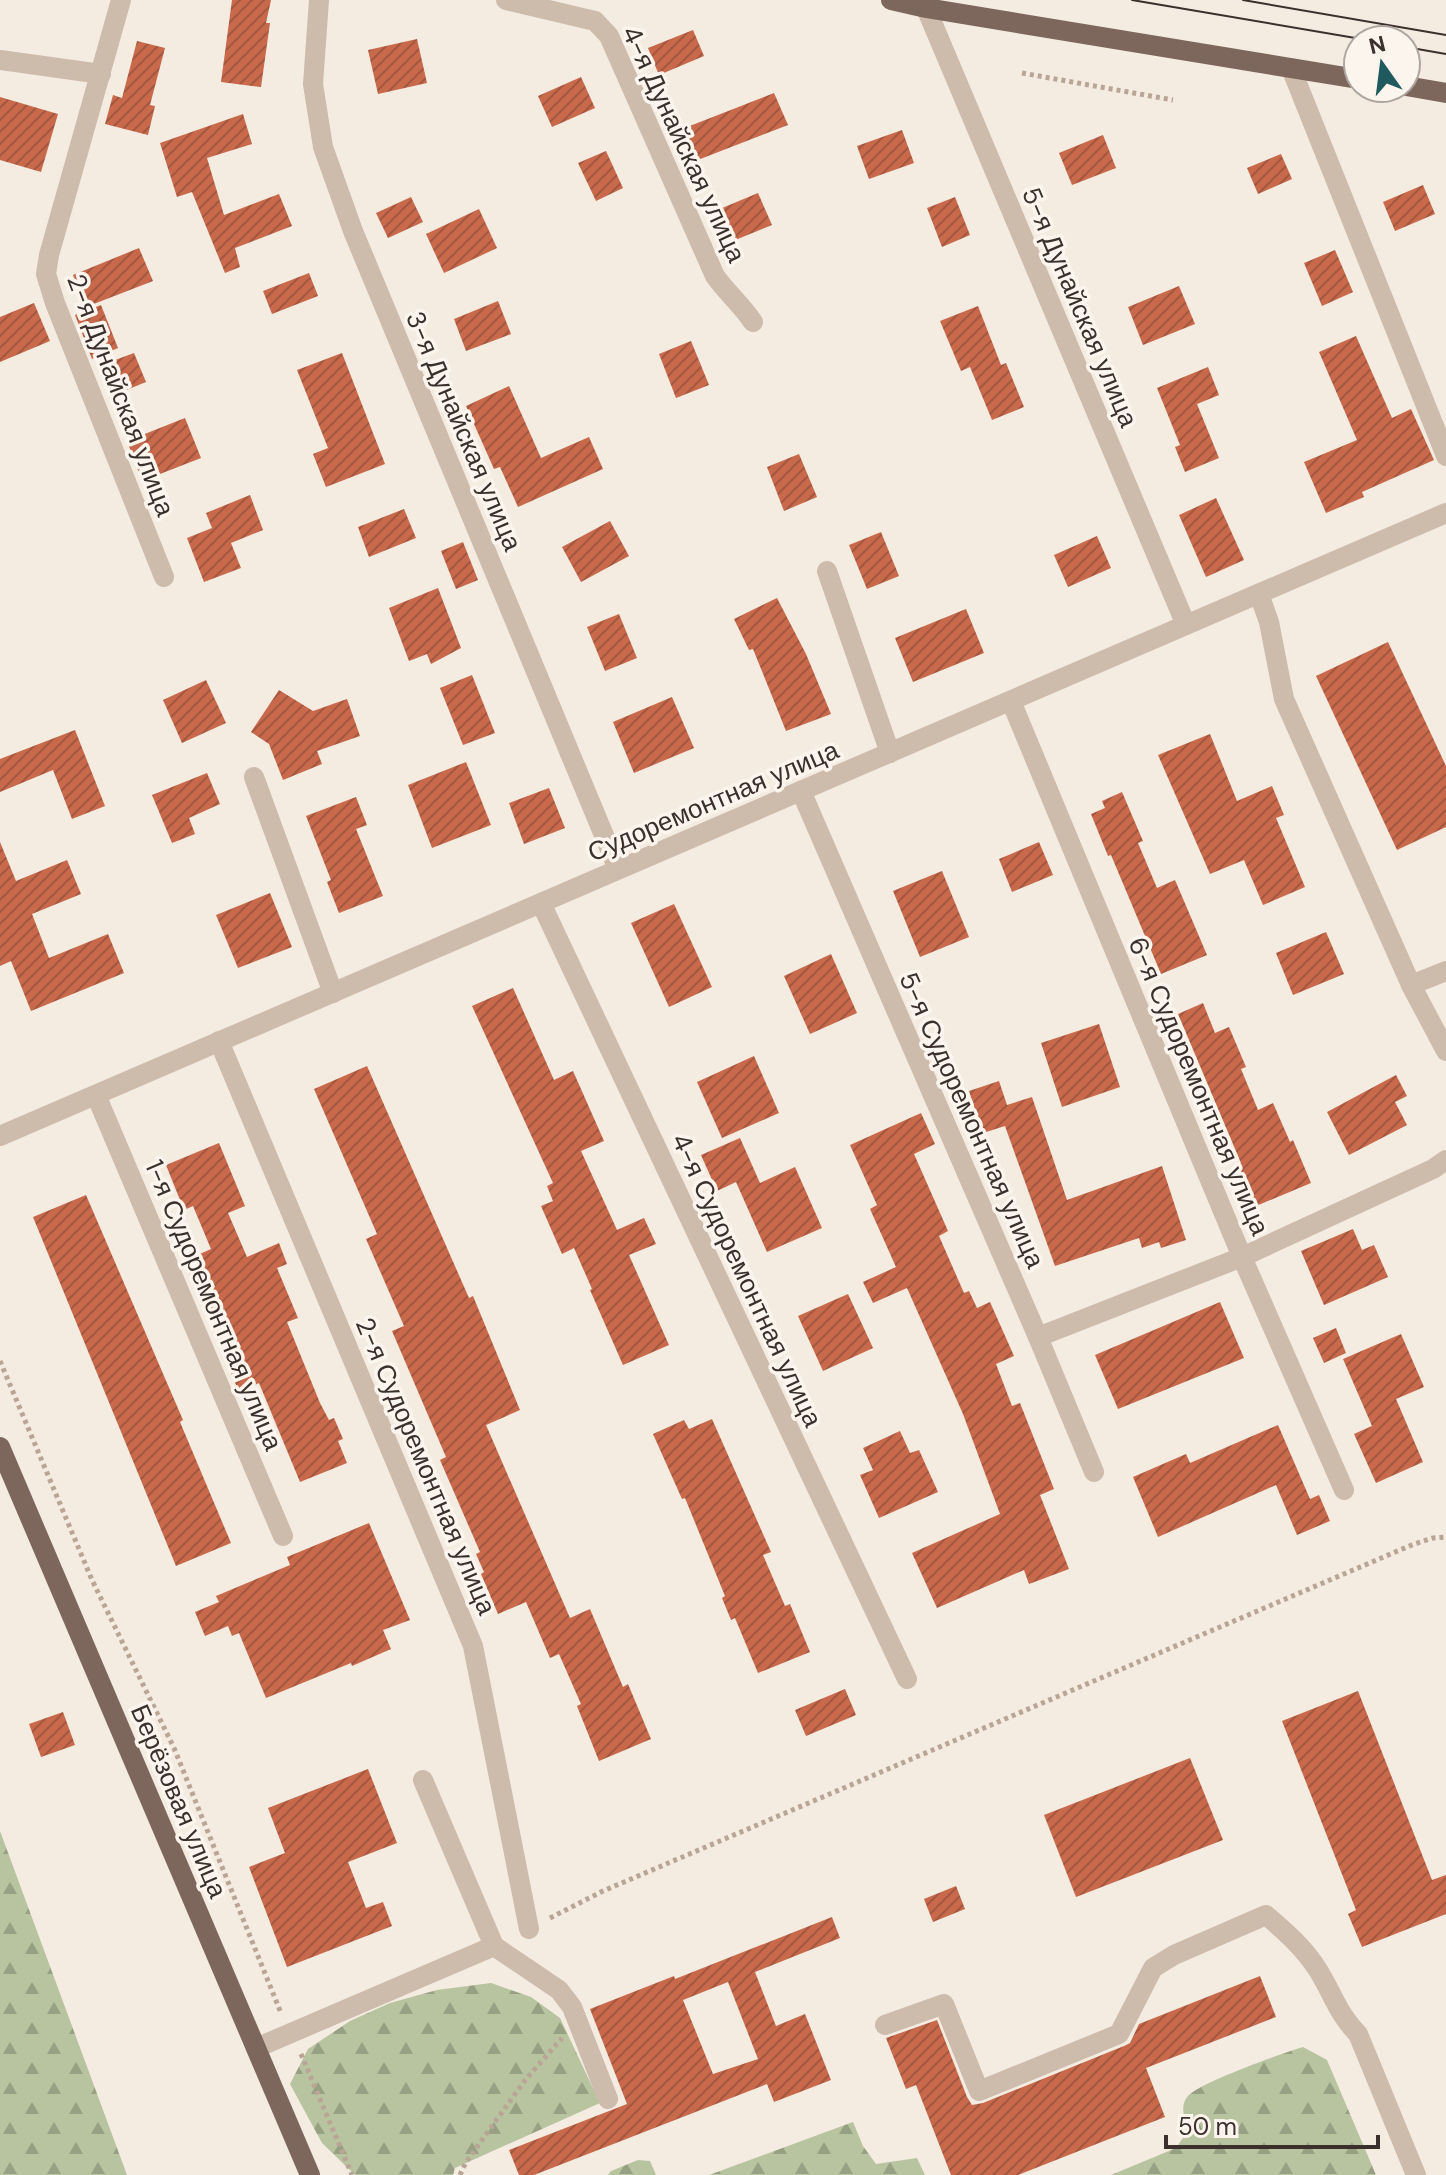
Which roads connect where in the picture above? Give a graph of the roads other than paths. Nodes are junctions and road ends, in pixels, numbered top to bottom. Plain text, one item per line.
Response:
1 (121, 0) edge
2 (319, 0) edge
3 (506, 0) edge
4 (891, 0) edge
5 (940, 7) edge
6 (0, 60) edge
7 (1291, 68) junction
8 (101, 74) junction
9 (1342, 76) edge
10 (1422, 89) edge
11 (1446, 93) edge
12 (753, 322) dead end
13 (1446, 456) edge
14 (1446, 513) edge
15 (827, 571) dead end
16 (164, 577) dead end
17 (1259, 594) junction
18 (1186, 625) junction
19 (1011, 701) junction
20 (890, 753) junction
21 (254, 777) dead end
22 (801, 791) junction
23 (618, 869) junction
24 (541, 903) junction
25 (1446, 971) edge
26 (1411, 985) junction
27 (333, 993) junction
28 (219, 1041) junction
29 (1446, 1051) edge
30 (96, 1095) junction
31 (0, 1136) edge
32 (1446, 1160) edge
33 (1242, 1257) junction
34 (1038, 1337) junction
35 (0, 1447) edge
36 (1094, 1472) dead end
37 (1344, 1490) dead end
38 (283, 1536) dead end
39 (907, 1679) dead end
40 (423, 1780) dead end
41 (529, 1929) road end
42 (494, 1946) junction
43 (885, 2025) dead end
44 (256, 2048) junction
45 (608, 2099) dead end
46 (310, 2175) edge
47 (1416, 2175) edge

1 - 8 street, 2-я Дунайская улица
2 - 23 street, 3-я Дунайская улица
3 - 12 street, 4-я Дунайская улица
4 - 5 main road
5 - 7 main road
5 - 18 street, 5-я Дунайская улица
6 - 8 street
7 - 9 main road
7 - 13 street
8 - 16 street, 2-я Дунайская улица
10 - 11 main road
14 - 17 street, Судоремонтная улица
15 - 20 street
17 - 18 street, Судоремонтная улица
17 - 26 street
18 - 19 street, Судоремонтная улица
19 - 20 street, Судоремонтная улица
19 - 33 street, 6-я Судоремонтная улица
20 - 22 street, Судоремонтная улица
21 - 27 street
22 - 23 street, Судоремонтная улица
22 - 34 street, 5-я Судоремонтная улица
23 - 24 street, Судоремонтная улица
24 - 27 street, Судоремонтная улица
24 - 39 street, 4-я Судоремонтная улица
25 - 26 street
26 - 29 street
27 - 28 street, Судоремонтная улица
28 - 30 street, Судоремонтная улица
28 - 41 street, 2-я Судоремонтная улица
30 - 31 street, Судоремонтная улица
30 - 38 street, 1-я Судоремонтная улица
32 - 33 street
33 - 34 street
33 - 37 street, 6-я Судоремонтная улица
34 - 36 street, 5-я Судоремонтная улица
35 - 44 main road, Берёзовая улица
40 - 42 street
42 - 44 street
42 - 45 street
43 - 47 street
44 - 46 main road, Берёзовая улица

